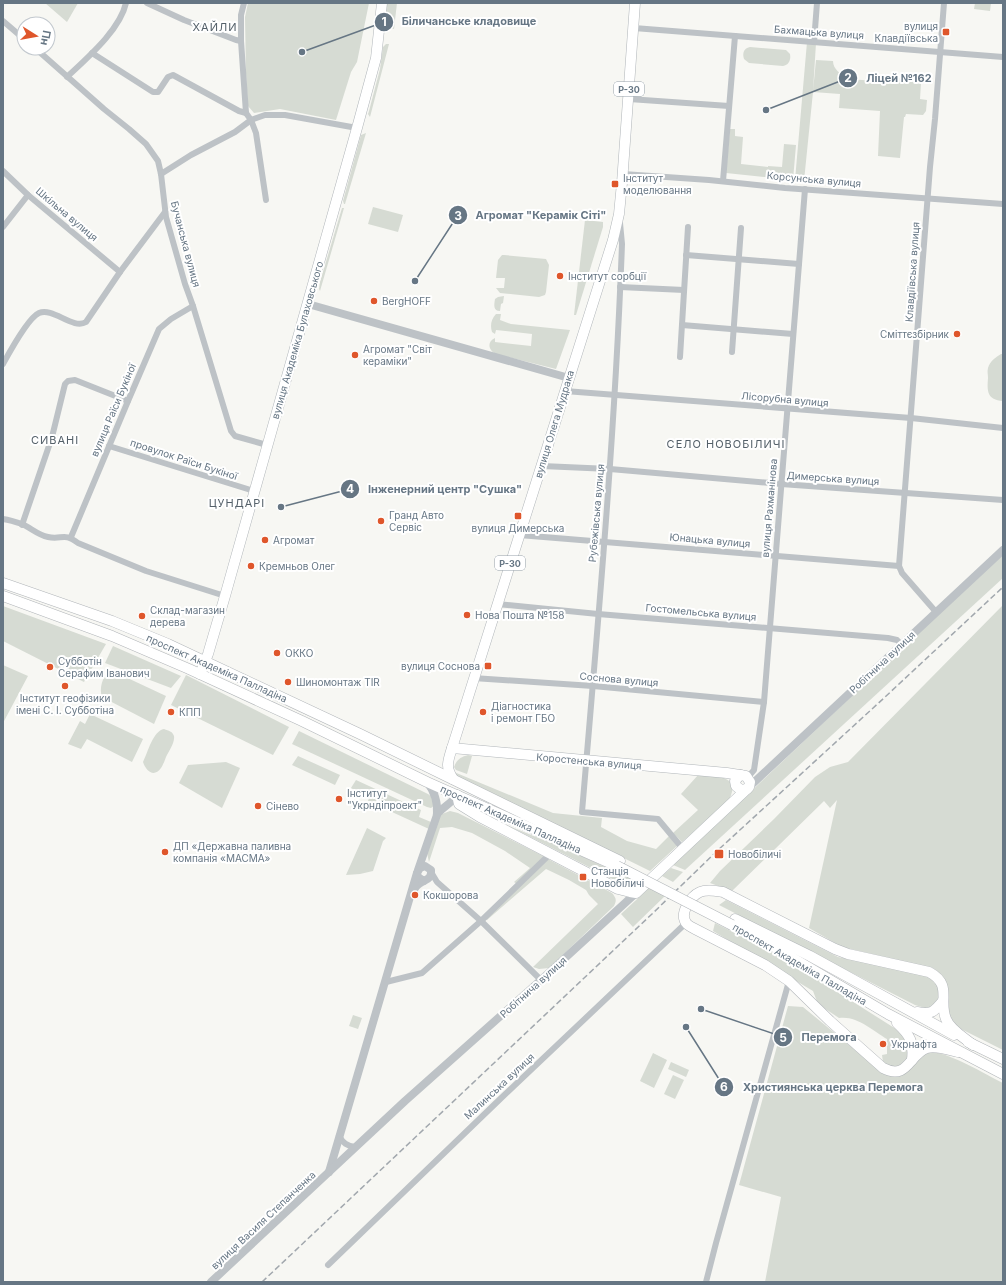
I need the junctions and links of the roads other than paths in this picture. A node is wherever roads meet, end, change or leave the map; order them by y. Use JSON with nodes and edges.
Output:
{"nodes":[{"id":1,"x":126,"y":3,"type":"edge"},
{"id":2,"x":147,"y":3,"type":"edge"},
{"id":3,"x":244,"y":3,"type":"edge"},
{"id":4,"x":382,"y":3,"type":"edge"},
{"id":5,"x":635,"y":3,"type":"edge"},
{"id":6,"x":817,"y":3,"type":"edge"},
{"id":7,"x":944,"y":3,"type":"edge"},
{"id":8,"x":3,"y":21,"type":"edge"},
{"id":9,"x":634,"y":28,"type":"junction"},
{"id":10,"x":16,"y":32,"type":"edge"},
{"id":11,"x":735,"y":36,"type":"junction"},
{"id":12,"x":241,"y":41,"type":"junction"},
{"id":13,"x":814,"y":42,"type":"junction"},
{"id":14,"x":940,"y":52,"type":"junction"},
{"id":15,"x":92,"y":53,"type":"junction"},
{"id":16,"x":44,"y":56,"type":"edge"},
{"id":17,"x":1003,"y":57,"type":"edge"},
{"id":18,"x":68,"y":77,"type":"junction"},
{"id":19,"x":628,"y":99,"type":"junction"},
{"id":20,"x":730,"y":106,"type":"junction"},
{"id":21,"x":246,"y":113,"type":"junction"},
{"id":22,"x":252,"y":120,"type":"junction"},
{"id":23,"x":357,"y":128,"type":"junction"},
{"id":24,"x":3,"y":171,"type":"edge"},
{"id":25,"x":161,"y":174,"type":"junction"},
{"id":26,"x":623,"y":174,"type":"junction"},
{"id":27,"x":723,"y":181,"type":"junction"},
{"id":28,"x":805,"y":189,"type":"junction"},
{"id":29,"x":28,"y":195,"type":"junction"},
{"id":30,"x":927,"y":198,"type":"junction"},
{"id":31,"x":266,"y":200,"type":"dead end"},
{"id":32,"x":1003,"y":204,"type":"edge"},
{"id":33,"x":165,"y":212,"type":"junction"},
{"id":34,"x":619,"y":214,"type":"junction"},
{"id":35,"x":3,"y":227,"type":"edge"},
{"id":36,"x":688,"y":227,"type":"dead end"},
{"id":37,"x":741,"y":228,"type":"dead end"},
{"id":38,"x":686,"y":255,"type":"junction"},
{"id":39,"x":739,"y":259,"type":"junction"},
{"id":40,"x":799,"y":264,"type":"junction"},
{"id":41,"x":120,"y":272,"type":"junction"},
{"id":42,"x":620,"y":287,"type":"junction"},
{"id":43,"x":684,"y":290,"type":"junction"},
{"id":44,"x":308,"y":304,"type":"junction"},
{"id":45,"x":193,"y":306,"type":"junction"},
{"id":46,"x":682,"y":325,"type":"junction"},
{"id":47,"x":733,"y":330,"type":"junction"},
{"id":48,"x":794,"y":334,"type":"junction"},
{"id":49,"x":732,"y":352,"type":"dead end"},
{"id":50,"x":680,"y":357,"type":"dead end"},
{"id":51,"x":3,"y":364,"type":"edge"},
{"id":52,"x":569,"y":378,"type":"junction"},
{"id":53,"x":564,"y":391,"type":"junction"},
{"id":54,"x":614,"y":394,"type":"junction"},
{"id":55,"x":128,"y":401,"type":"junction"},
{"id":56,"x":787,"y":409,"type":"junction"},
{"id":57,"x":911,"y":418,"type":"junction"},
{"id":58,"x":1003,"y":428,"type":"edge"},
{"id":59,"x":267,"y":445,"type":"junction"},
{"id":60,"x":109,"y":446,"type":"junction"},
{"id":61,"x":542,"y":466,"type":"junction"},
{"id":62,"x":610,"y":469,"type":"junction"},
{"id":63,"x":781,"y":484,"type":"junction"},
{"id":64,"x":254,"y":491,"type":"junction"},
{"id":65,"x":905,"y":493,"type":"junction"},
{"id":66,"x":1003,"y":500,"type":"edge"},
{"id":67,"x":3,"y":518,"type":"edge"},
{"id":68,"x":22,"y":524,"type":"junction"},
{"id":69,"x":520,"y":535,"type":"junction"},
{"id":70,"x":71,"y":537,"type":"junction"},
{"id":71,"x":604,"y":541,"type":"junction"},
{"id":72,"x":1003,"y":550,"type":"edge"},
{"id":73,"x":776,"y":556,"type":"junction"},
{"id":74,"x":899,"y":566,"type":"junction"},
{"id":75,"x":3,"y":583,"type":"edge"},
{"id":76,"x":3,"y":596,"type":"edge"},
{"id":77,"x":225,"y":596,"type":"junction"},
{"id":78,"x":497,"y":604,"type":"junction"},
{"id":79,"x":936,"y":612,"type":"junction"},
{"id":80,"x":598,"y":614,"type":"junction"},
{"id":81,"x":770,"y":628,"type":"junction"},
{"id":82,"x":901,"y":644,"type":"junction"},
{"id":83,"x":205,"y":662,"type":"junction"},
{"id":84,"x":200,"y":674,"type":"junction"},
{"id":85,"x":473,"y":678,"type":"junction"},
{"id":86,"x":593,"y":686,"type":"junction"},
{"id":87,"x":764,"y":702,"type":"junction"},
{"id":88,"x":452,"y":748,"type":"junction"},
{"id":89,"x":586,"y":761,"type":"junction"},
{"id":90,"x":427,"y":767,"type":"junction"},
{"id":91,"x":727,"y":773,"type":"junction"},
{"id":92,"x":453,"y":779,"type":"junction"},
{"id":93,"x":427,"y":782,"type":"junction"},
{"id":94,"x":746,"y":782,"type":"junction"},
{"id":95,"x":736,"y":785,"type":"junction"},
{"id":96,"x":457,"y":795,"type":"junction"},
{"id":97,"x":735,"y":800,"type":"junction"},
{"id":98,"x":437,"y":815,"type":"junction"},
{"id":99,"x":684,"y":849,"type":"junction"},
{"id":100,"x":550,"y":854,"type":"junction"},
{"id":101,"x":423,"y":855,"type":"junction"},
{"id":102,"x":619,"y":864,"type":"junction"},
{"id":103,"x":430,"y":870,"type":"junction"},
{"id":104,"x":417,"y":872,"type":"junction"},
{"id":105,"x":425,"y":881,"type":"junction"},
{"id":106,"x":437,"y":882,"type":"junction"},
{"id":107,"x":618,"y":889,"type":"junction"},
{"id":108,"x":636,"y":893,"type":"junction"},
{"id":109,"x":411,"y":894,"type":"junction"},
{"id":110,"x":624,"y":903,"type":"junction"},
{"id":111,"x":481,"y":921,"type":"junction"},
{"id":112,"x":733,"y":922,"type":"junction"},
{"id":113,"x":686,"y":923,"type":"junction"},
{"id":114,"x":541,"y":980,"type":"junction"},
{"id":115,"x":789,"y":981,"type":"junction"},
{"id":116,"x":386,"y":982,"type":"junction"},
{"id":117,"x":943,"y":1001,"type":"junction"},
{"id":118,"x":908,"y":1010,"type":"junction"},
{"id":119,"x":888,"y":1014,"type":"junction"},
{"id":120,"x":973,"y":1045,"type":"junction"},
{"id":121,"x":958,"y":1052,"type":"junction"},
{"id":122,"x":912,"y":1060,"type":"junction"},
{"id":123,"x":1003,"y":1060,"type":"edge"},
{"id":124,"x":1003,"y":1074,"type":"edge"},
{"id":125,"x":339,"y":1136,"type":"junction"},
{"id":126,"x":355,"y":1147,"type":"junction"},
{"id":127,"x":329,"y":1173,"type":"junction"},
{"id":128,"x":328,"y":1265,"type":"dead end"},
{"id":129,"x":212,"y":1282,"type":"edge"},
{"id":130,"x":706,"y":1282,"type":"edge"}],
"edges":[{"from":1,"to":15,"type":"street"},
{"from":2,"to":12,"type":"street"},
{"from":3,"to":12,"type":"street"},
{"from":4,"to":23,"type":"main road","name":"вулиця Академіка Булаховського"},
{"from":5,"to":9,"type":"main road","number":"Р-30"},
{"from":6,"to":13,"type":"street"},
{"from":7,"to":14,"type":"street","name":"Клавдіївська вулиця"},
{"from":8,"to":10,"type":"street"},
{"from":9,"to":11,"type":"street","name":"Бахмацька вулиця"},
{"from":9,"to":19,"type":"main road","number":"Р-30"},
{"from":11,"to":13,"type":"street","name":"Бахмацька вулиця"},
{"from":11,"to":20,"type":"street"},
{"from":12,"to":21,"type":"street"},
{"from":13,"to":14,"type":"street","name":"Бахмацька вулиця"},
{"from":14,"to":17,"type":"street","name":"Бахмацька вулиця"},
{"from":14,"to":30,"type":"street","name":"Клавдіївська вулиця"},
{"from":15,"to":18,"type":"street"},
{"from":15,"to":21,"type":"street"},
{"from":16,"to":18,"type":"street","name":"Бучанська вулиця"},
{"from":18,"to":25,"type":"street","name":"Бучанська вулиця"},
{"from":19,"to":20,"type":"street"},
{"from":19,"to":26,"type":"main road","number":"Р-30"},
{"from":20,"to":27,"type":"street"},
{"from":21,"to":22,"type":"street"},
{"from":22,"to":23,"type":"street"},
{"from":22,"to":25,"type":"street"},
{"from":22,"to":31,"type":"street"},
{"from":23,"to":44,"type":"main road","name":"вулиця Академіка Булаховського"},
{"from":24,"to":29,"type":"street","name":"Шкільна вулиця"},
{"from":25,"to":33,"type":"street","name":"Бучанська вулиця"},
{"from":26,"to":27,"type":"street","name":"Корсунська вулиця"},
{"from":26,"to":34,"type":"main road","number":"Р-30"},
{"from":27,"to":28,"type":"street","name":"Корсунська вулиця"},
{"from":28,"to":30,"type":"street","name":"Корсунська вулиця"},
{"from":28,"to":40,"type":"street","name":"вулиця Рахманінова"},
{"from":29,"to":35,"type":"street"},
{"from":29,"to":41,"type":"street","name":"Шкільна вулиця"},
{"from":30,"to":32,"type":"street","name":"Корсунська вулиця"},
{"from":30,"to":57,"type":"street","name":"Клавдіївська вулиця"},
{"from":33,"to":41,"type":"street"},
{"from":33,"to":45,"type":"street","name":"Бучанська вулиця"},
{"from":34,"to":42,"type":"street","name":"Рубежівська вулиця"},
{"from":34,"to":52,"type":"main road","name":"вулиця Олега Мудрака","number":"Р-30"},
{"from":36,"to":38,"type":"street"},
{"from":37,"to":39,"type":"street"},
{"from":38,"to":39,"type":"street"},
{"from":38,"to":43,"type":"street"},
{"from":39,"to":40,"type":"street"},
{"from":39,"to":47,"type":"street"},
{"from":40,"to":48,"type":"street","name":"вулиця Рахманінова"},
{"from":41,"to":51,"type":"street"},
{"from":42,"to":43,"type":"street"},
{"from":42,"to":54,"type":"street","name":"Рубежівська вулиця"},
{"from":43,"to":46,"type":"street"},
{"from":44,"to":52,"type":"street"},
{"from":44,"to":59,"type":"main road","name":"вулиця Академіка Булаховського"},
{"from":45,"to":55,"type":"street","name":"вулиця Раїси Букіної"},
{"from":45,"to":59,"type":"street","name":"Бучанська вулиця"},
{"from":46,"to":47,"type":"street"},
{"from":46,"to":50,"type":"street"},
{"from":47,"to":48,"type":"street"},
{"from":47,"to":49,"type":"street"},
{"from":48,"to":56,"type":"street","name":"вулиця Рахманінова"},
{"from":52,"to":53,"type":"main road","name":"вулиця Олега Мудрака","number":"Р-30"},
{"from":53,"to":54,"type":"street","name":"Лісорубна вулиця"},
{"from":53,"to":61,"type":"main road","name":"вулиця Олега Мудрака","number":"Р-30"},
{"from":54,"to":56,"type":"street","name":"Лісорубна вулиця"},
{"from":54,"to":62,"type":"street","name":"Рубежівська вулиця"},
{"from":55,"to":60,"type":"street","name":"вулиця Раїси Букіної"},
{"from":55,"to":68,"type":"street"},
{"from":56,"to":57,"type":"street","name":"Лісорубна вулиця"},
{"from":56,"to":63,"type":"street","name":"вулиця Рахманінова"},
{"from":57,"to":58,"type":"street","name":"Лісорубна вулиця"},
{"from":57,"to":65,"type":"street","name":"Клавдіївська вулиця"},
{"from":59,"to":64,"type":"main road","name":"вулиця Академіка Булаховського"},
{"from":60,"to":64,"type":"street","name":"провулок Раїси Букіної"},
{"from":60,"to":70,"type":"street","name":"вулиця Раїси Букіної"},
{"from":61,"to":62,"type":"street","name":"Димерська вулиця"},
{"from":61,"to":69,"type":"main road","name":"вулиця Олега Мудрака","number":"Р-30"},
{"from":62,"to":63,"type":"street","name":"Димерська вулиця"},
{"from":62,"to":71,"type":"street","name":"Рубежівська вулиця"},
{"from":63,"to":65,"type":"street","name":"Димерська вулиця"},
{"from":63,"to":73,"type":"street","name":"вулиця Рахманінова"},
{"from":64,"to":77,"type":"main road","name":"вулиця Академіка Булаховського"},
{"from":65,"to":66,"type":"street","name":"Димерська вулиця"},
{"from":65,"to":74,"type":"street","name":"Клавдіївська вулиця"},
{"from":67,"to":68,"type":"street"},
{"from":68,"to":70,"type":"street"},
{"from":69,"to":71,"type":"street","name":"Юнацька вулиця"},
{"from":69,"to":78,"type":"main road","name":"вулиця Олега Мудрака","number":"Р-30"},
{"from":70,"to":77,"type":"street"},
{"from":71,"to":73,"type":"street","name":"Юнацька вулиця"},
{"from":71,"to":80,"type":"street","name":"Рубежівська вулиця"},
{"from":72,"to":79,"type":"street","name":"Робітнича вулиця"},
{"from":73,"to":74,"type":"street","name":"Юнацька вулиця"},
{"from":73,"to":81,"type":"street","name":"вулиця Рахманінова"},
{"from":74,"to":79,"type":"street"},
{"from":75,"to":83,"type":"main road","name":"проспект Академіка Палладіна"},
{"from":76,"to":84,"type":"main road","name":"проспект Академіка Палладіна"},
{"from":77,"to":83,"type":"main road","name":"вулиця Академіка Булаховського"},
{"from":78,"to":80,"type":"street","name":"Гостомельська вулиця"},
{"from":78,"to":85,"type":"main road","name":"вулиця Олега Мудрака","number":"Р-30"},
{"from":79,"to":82,"type":"street","name":"Робітнича вулиця"},
{"from":80,"to":81,"type":"street","name":"Гостомельська вулиця"},
{"from":80,"to":86,"type":"street","name":"Рубежівська вулиця"},
{"from":81,"to":82,"type":"street","name":"Гостомельська вулиця"},
{"from":81,"to":87,"type":"street","name":"вулиця Рахманінова"},
{"from":82,"to":94,"type":"street","name":"Робітнича вулиця"},
{"from":83,"to":84,"type":"main road","name":"вулиця Академіка Булаховського"},
{"from":83,"to":90,"type":"main road","name":"проспект Академіка Палладіна"},
{"from":84,"to":93,"type":"main road","name":"проспект Академіка Палладіна"},
{"from":85,"to":86,"type":"street","name":"Соснова вулиця"},
{"from":85,"to":88,"type":"main road","name":"вулиця Олега Мудрака","number":"Р-30"},
{"from":86,"to":87,"type":"street","name":"Соснова вулиця"},
{"from":86,"to":89,"type":"street","name":"Рубежівська вулиця"},
{"from":87,"to":94,"type":"street","name":"вулиця Рахманінова"},
{"from":88,"to":89,"type":"main road","name":"Коростенська вулиця"},
{"from":88,"to":90,"type":"main road","name":"вулиця Олега Мудрака","number":"Р-30"},
{"from":88,"to":92,"type":"main road","name":"вулиця Олега Мудрака","number":"Р-30"},
{"from":89,"to":91,"type":"main road","name":"Коростенська вулиця"},
{"from":89,"to":99,"type":"street","name":"Рубежівська вулиця"},
{"from":90,"to":92,"type":"main road","name":"проспект Академіка Палладіна"},
{"from":91,"to":94,"type":"main road","name":"Коростенська вулиця"},
{"from":91,"to":95,"type":"main road"},
{"from":92,"to":102,"type":"main road","name":"проспект Академіка Палладіна"},
{"from":93,"to":96,"type":"main road","name":"проспект Академіка Палладіна"},
{"from":93,"to":98,"type":"street"},
{"from":94,"to":95,"type":"main road"},
{"from":94,"to":97,"type":"main road","name":"Робітнича вулиця"},
{"from":95,"to":97,"type":"main road"},
{"from":96,"to":98,"type":"street"},
{"from":96,"to":100,"type":"main road"},
{"from":96,"to":102,"type":"main road","name":"проспект Академіка Палладіна"},
{"from":97,"to":99,"type":"main road","name":"Робітнича вулиця"},
{"from":98,"to":101,"type":"street"},
{"from":99,"to":108,"type":"main road","name":"Робітнича вулиця"},
{"from":100,"to":107,"type":"main road"},
{"from":100,"to":111,"type":"street"},
{"from":101,"to":103,"type":"street"},
{"from":101,"to":104,"type":"street"},
{"from":102,"to":112,"type":"main road","name":"проспект Академіка Палладіна","bridge":true},
{"from":103,"to":104,"type":"street"},
{"from":103,"to":105,"type":"street"},
{"from":103,"to":106,"type":"street"},
{"from":104,"to":105,"type":"street"},
{"from":104,"to":109,"type":"street"},
{"from":105,"to":106,"type":"street"},
{"from":105,"to":109,"type":"street"},
{"from":106,"to":111,"type":"street"},
{"from":107,"to":108,"type":"main road"},
{"from":107,"to":110,"type":"street"},
{"from":108,"to":110,"type":"street","name":"Робітнича вулиця"},
{"from":109,"to":116,"type":"street"},
{"from":110,"to":114,"type":"street","name":"Робітнича вулиця"},
{"from":111,"to":114,"type":"street"},
{"from":111,"to":116,"type":"street"},
{"from":112,"to":118,"type":"main road","name":"проспект Академіка Палладіна"},
{"from":112,"to":119,"type":"main road","name":"проспект Академіка Палладіна"},
{"from":113,"to":115,"type":"main road"},
{"from":113,"to":117,"type":"main road"},
{"from":113,"to":128,"type":"street","name":"Малинська вулиця"},
{"from":114,"to":126,"type":"street","name":"Робітнича вулиця"},
{"from":115,"to":122,"type":"main road"},
{"from":115,"to":130,"type":"street"},
{"from":116,"to":125,"type":"street"},
{"from":117,"to":118,"type":"main road"},
{"from":117,"to":120,"type":"main road"},
{"from":118,"to":120,"type":"main road","name":"проспект Академіка Палладіна"},
{"from":119,"to":121,"type":"main road","name":"проспект Академіка Палладіна"},
{"from":119,"to":122,"type":"main road"},
{"from":120,"to":123,"type":"main road","name":"проспект Академіка Палладіна"},
{"from":121,"to":122,"type":"main road"},
{"from":121,"to":124,"type":"main road","name":"проспект Академіка Палладіна"},
{"from":125,"to":126,"type":"street"},
{"from":125,"to":127,"type":"street"},
{"from":126,"to":127,"type":"street","name":"Робітнича вулиця"},
{"from":127,"to":129,"type":"street","name":"вулиця Василя Степанченка"}]}
